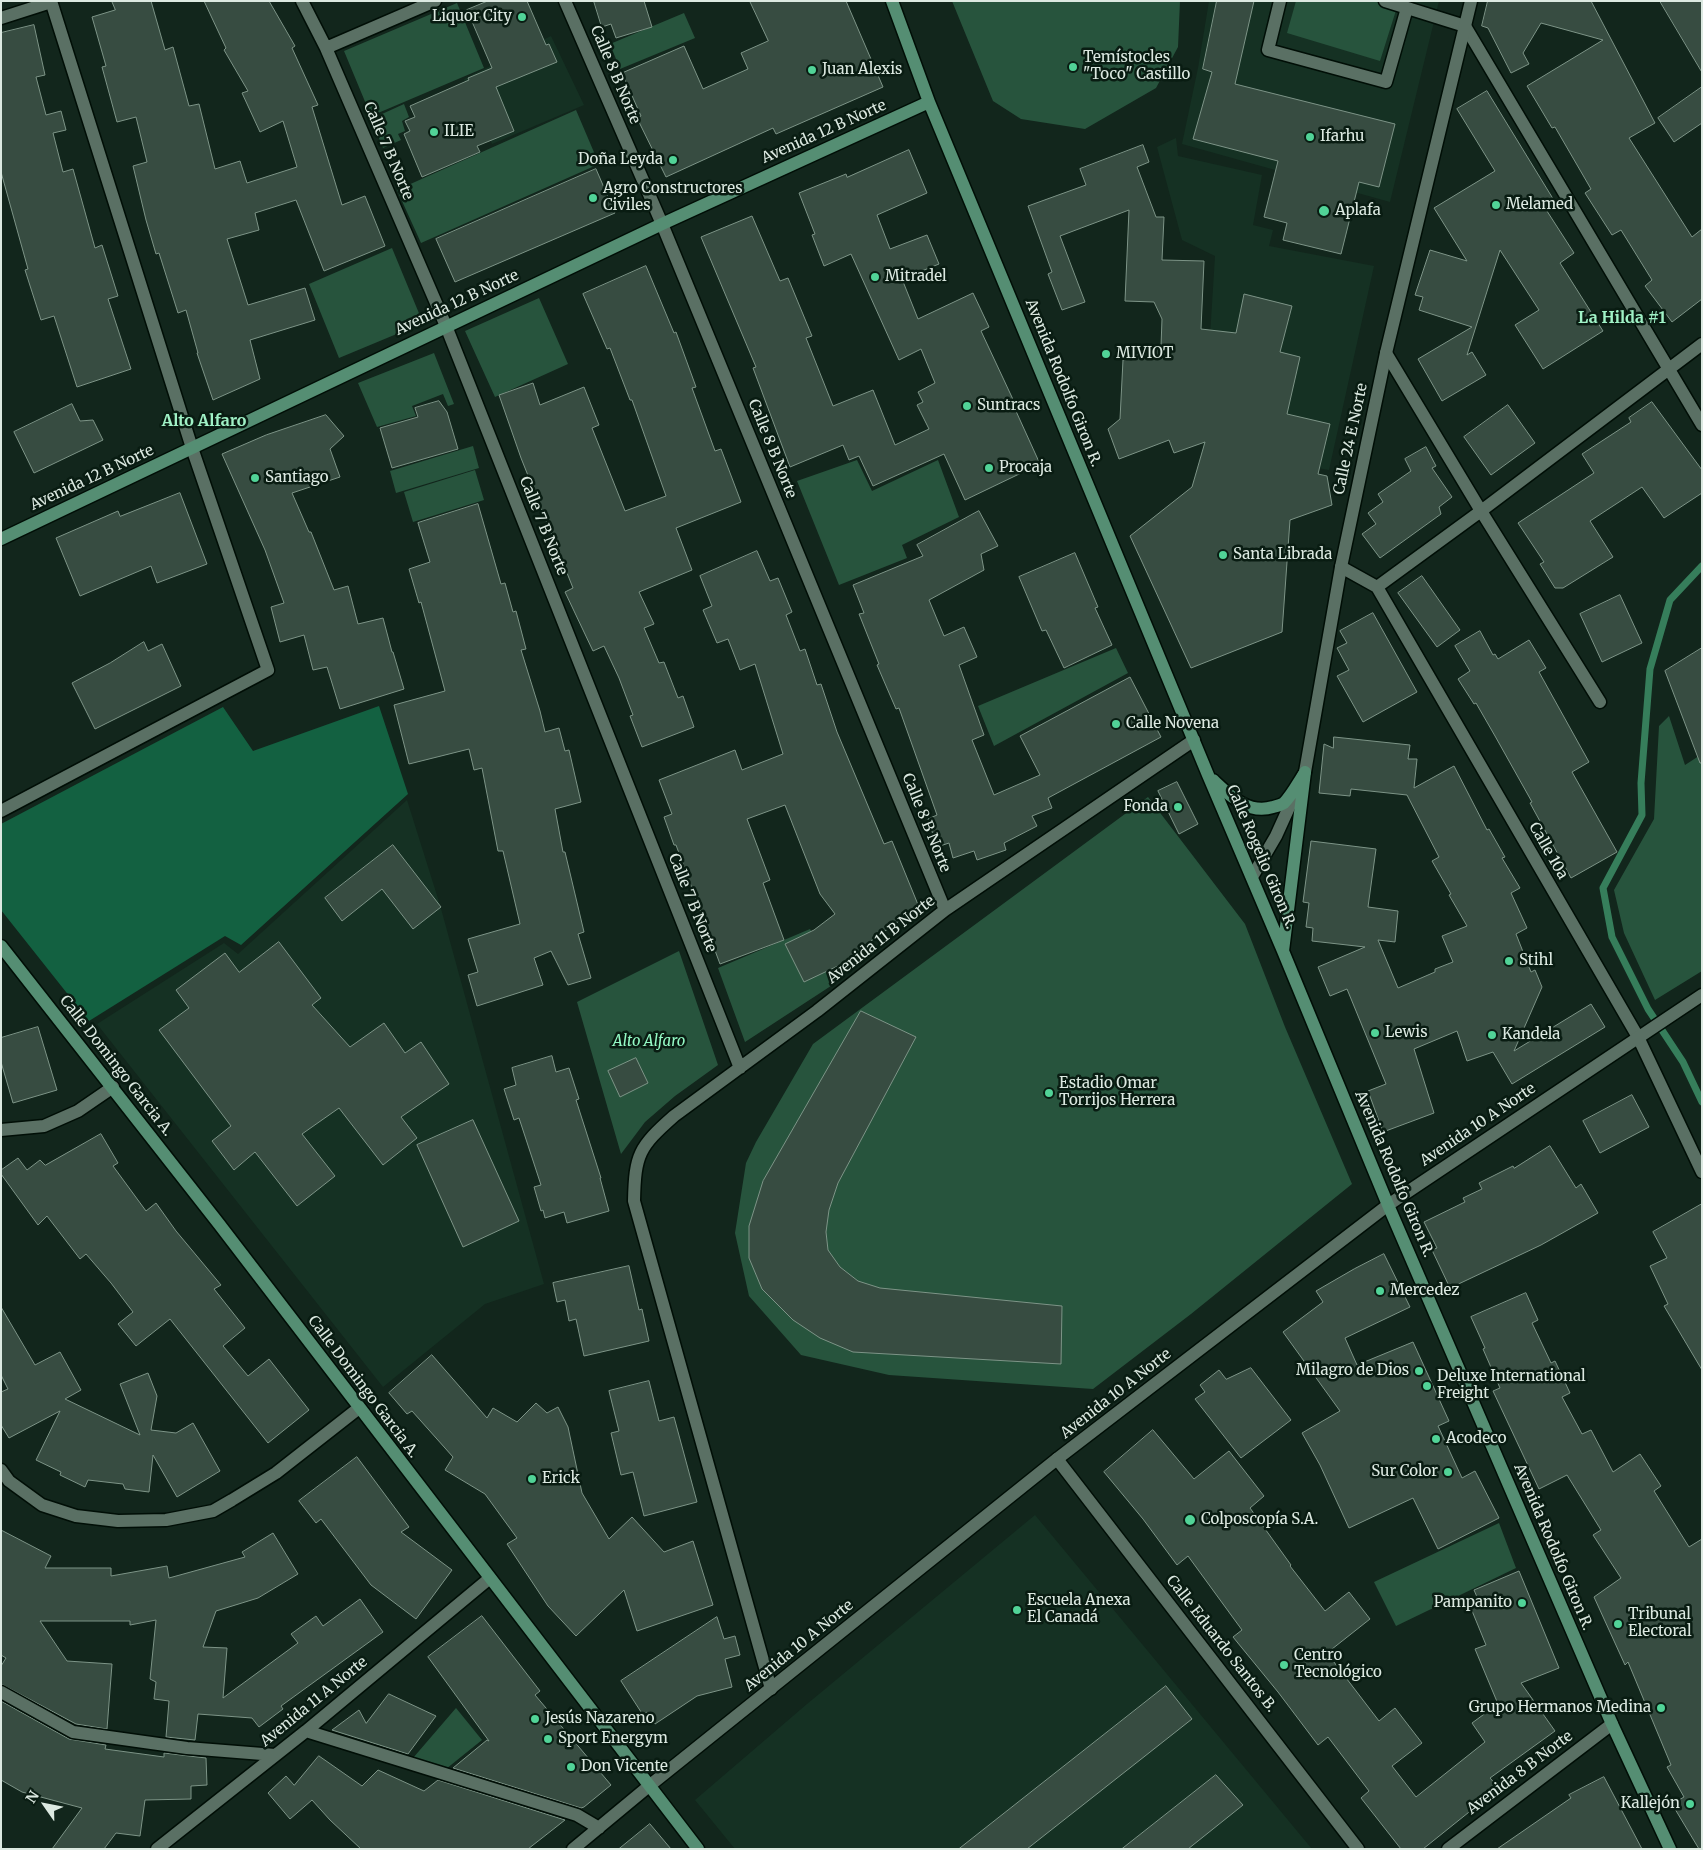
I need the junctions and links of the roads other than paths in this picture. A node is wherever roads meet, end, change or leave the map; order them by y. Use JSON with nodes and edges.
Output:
{"nodes":[{"id":1,"x":302,"y":1,"type":"edge"},
{"id":2,"x":436,"y":1,"type":"edge"},
{"id":3,"x":566,"y":1,"type":"edge"},
{"id":4,"x":892,"y":1,"type":"edge"},
{"id":5,"x":1280,"y":1,"type":"edge"},
{"id":6,"x":1385,"y":1,"type":"edge"},
{"id":7,"x":1471,"y":1,"type":"edge"},
{"id":8,"x":51,"y":2,"type":"edge"},
{"id":9,"x":1407,"y":8,"type":"junction"},
{"id":10,"x":1,"y":18,"type":"edge"},
{"id":11,"x":1465,"y":26,"type":"junction"},
{"id":12,"x":326,"y":48,"type":"junction"},
{"id":13,"x":930,"y":102,"type":"junction"},
{"id":14,"x":662,"y":224,"type":"junction"},
{"id":15,"x":446,"y":326,"type":"junction"},
{"id":16,"x":1702,"y":344,"type":"edge"},
{"id":17,"x":1386,"y":353,"type":"junction"},
{"id":18,"x":1668,"y":369,"type":"junction"},
{"id":19,"x":1702,"y":425,"type":"edge"},
{"id":20,"x":192,"y":448,"type":"junction"},
{"id":21,"x":1481,"y":511,"type":"junction"},
{"id":22,"x":1,"y":539,"type":"edge"},
{"id":23,"x":1341,"y":567,"type":"junction"},
{"id":24,"x":1377,"y":587,"type":"junction"},
{"id":25,"x":1600,"y":702,"type":"dead end"},
{"id":26,"x":1194,"y":740,"type":"junction"},
{"id":27,"x":1305,"y":772,"type":"junction"},
{"id":28,"x":1208,"y":775,"type":"junction"},
{"id":29,"x":1,"y":812,"type":"edge"},
{"id":30,"x":1252,"y":877,"type":"junction"},
{"id":31,"x":945,"y":910,"type":"junction"},
{"id":32,"x":1,"y":946,"type":"edge"},
{"id":33,"x":1283,"y":951,"type":"junction"},
{"id":34,"x":1702,"y":995,"type":"edge"},
{"id":35,"x":1643,"y":1034,"type":"junction"},
{"id":36,"x":740,"y":1068,"type":"junction"},
{"id":37,"x":113,"y":1087,"type":"junction"},
{"id":38,"x":1,"y":1130,"type":"edge"},
{"id":39,"x":1702,"y":1172,"type":"edge"},
{"id":40,"x":1388,"y":1205,"type":"junction"},
{"id":41,"x":359,"y":1408,"type":"junction"},
{"id":42,"x":1057,"y":1459,"type":"junction"},
{"id":43,"x":1,"y":1470,"type":"edge"},
{"id":44,"x":490,"y":1578,"type":"junction"},
{"id":45,"x":771,"y":1689,"type":"junction"},
{"id":46,"x":1,"y":1692,"type":"edge"},
{"id":47,"x":1612,"y":1724,"type":"junction"},
{"id":48,"x":306,"y":1731,"type":"junction"},
{"id":49,"x":275,"y":1754,"type":"junction"},
{"id":50,"x":649,"y":1786,"type":"junction"},
{"id":51,"x":599,"y":1828,"type":"junction"},
{"id":52,"x":157,"y":1849,"type":"edge"},
{"id":53,"x":573,"y":1849,"type":"edge"},
{"id":54,"x":698,"y":1849,"type":"edge"},
{"id":55,"x":1358,"y":1849,"type":"edge"},
{"id":56,"x":1448,"y":1849,"type":"edge"},
{"id":57,"x":1670,"y":1849,"type":"edge"}],
"edges":[{"from":1,"to":12,"type":"street","name":"Calle 7 B Norte"},
{"from":2,"to":12,"type":"street"},
{"from":3,"to":14,"type":"street","name":"Calle 8 B Norte"},
{"from":4,"to":13,"type":"main road","name":"Avenida Rodolfo Giron R."},
{"from":5,"to":9,"type":"street"},
{"from":6,"to":9,"type":"street"},
{"from":7,"to":11,"type":"street","name":"Calle 24 E Norte"},
{"from":8,"to":10,"type":"street"},
{"from":8,"to":20,"type":"street"},
{"from":9,"to":11,"type":"street"},
{"from":11,"to":17,"type":"street","name":"Calle 24 E Norte"},
{"from":11,"to":18,"type":"street"},
{"from":12,"to":15,"type":"street","name":"Calle 7 B Norte"},
{"from":13,"to":14,"type":"main road","name":"Avenida 12 B Norte"},
{"from":13,"to":26,"type":"main road","name":"Avenida Rodolfo Giron R."},
{"from":14,"to":15,"type":"main road","name":"Avenida 12 B Norte"},
{"from":14,"to":31,"type":"street","name":"Calle 8 B Norte"},
{"from":15,"to":20,"type":"main road","name":"Avenida 12 B Norte"},
{"from":15,"to":36,"type":"street","name":"Calle 7 B Norte"},
{"from":16,"to":18,"type":"street"},
{"from":17,"to":21,"type":"street"},
{"from":17,"to":23,"type":"street","name":"Calle 24 E Norte"},
{"from":18,"to":19,"type":"street"},
{"from":18,"to":21,"type":"street"},
{"from":20,"to":22,"type":"main road","name":"Avenida 12 B Norte"},
{"from":20,"to":29,"type":"street"},
{"from":21,"to":24,"type":"street"},
{"from":21,"to":25,"type":"street"},
{"from":23,"to":24,"type":"street"},
{"from":23,"to":27,"type":"street","name":"Calle 24 E Norte"},
{"from":24,"to":35,"type":"street","name":"Calle 10a"},
{"from":26,"to":28,"type":"main road","name":"Avenida Rodolfo Giron R."},
{"from":26,"to":31,"type":"street","name":"Avenida 11 B Norte"},
{"from":27,"to":28,"type":"main road"},
{"from":27,"to":30,"type":"street","name":"Calle 24 E Norte"},
{"from":27,"to":33,"type":"main road"},
{"from":28,"to":30,"type":"main road","name":"Calle Rogelio Giron R."},
{"from":30,"to":33,"type":"main road","name":"Calle Rogelio Giron R."},
{"from":31,"to":36,"type":"street","name":"Avenida 11 B Norte"},
{"from":32,"to":37,"type":"main road","name":"Calle Domingo Garcia A."},
{"from":33,"to":40,"type":"main road","name":"Avenida Rodolfo Giron R."},
{"from":34,"to":35,"type":"street","name":"Avenida 10 A Norte"},
{"from":35,"to":39,"type":"street","name":"Calle 10a"},
{"from":35,"to":40,"type":"street","name":"Avenida 10 A Norte"},
{"from":36,"to":45,"type":"street","name":"Avenida 11 B Norte"},
{"from":37,"to":38,"type":"street"},
{"from":37,"to":41,"type":"main road","name":"Calle Domingo Garcia A."},
{"from":40,"to":42,"type":"street","name":"Avenida 10 A Norte"},
{"from":40,"to":47,"type":"main road","name":"Avenida Rodolfo Giron R."},
{"from":41,"to":43,"type":"street"},
{"from":41,"to":44,"type":"main road","name":"Calle Domingo Garcia A."},
{"from":42,"to":45,"type":"street","name":"Avenida 10 A Norte"},
{"from":42,"to":55,"type":"street","name":"Calle Eduardo Santos B."},
{"from":44,"to":48,"type":"street","name":"Avenida 11 A Norte"},
{"from":44,"to":50,"type":"main road","name":"Calle Domingo Garcia A."},
{"from":45,"to":50,"type":"street","name":"Avenida 10 A Norte"},
{"from":46,"to":49,"type":"street"},
{"from":47,"to":56,"type":"street","name":"Avenida 8 B Norte"},
{"from":47,"to":57,"type":"main road","name":"Avenida Rodolfo Giron R."},
{"from":48,"to":49,"type":"street","name":"Avenida 11 A Norte"},
{"from":48,"to":51,"type":"street"},
{"from":49,"to":52,"type":"street","name":"Avenida 11 A Norte"},
{"from":50,"to":51,"type":"street","name":"Avenida 10 A Norte"},
{"from":50,"to":54,"type":"main road","name":"Calle Domingo Garcia A."},
{"from":51,"to":53,"type":"street","name":"Avenida 10 A Norte"}]}
